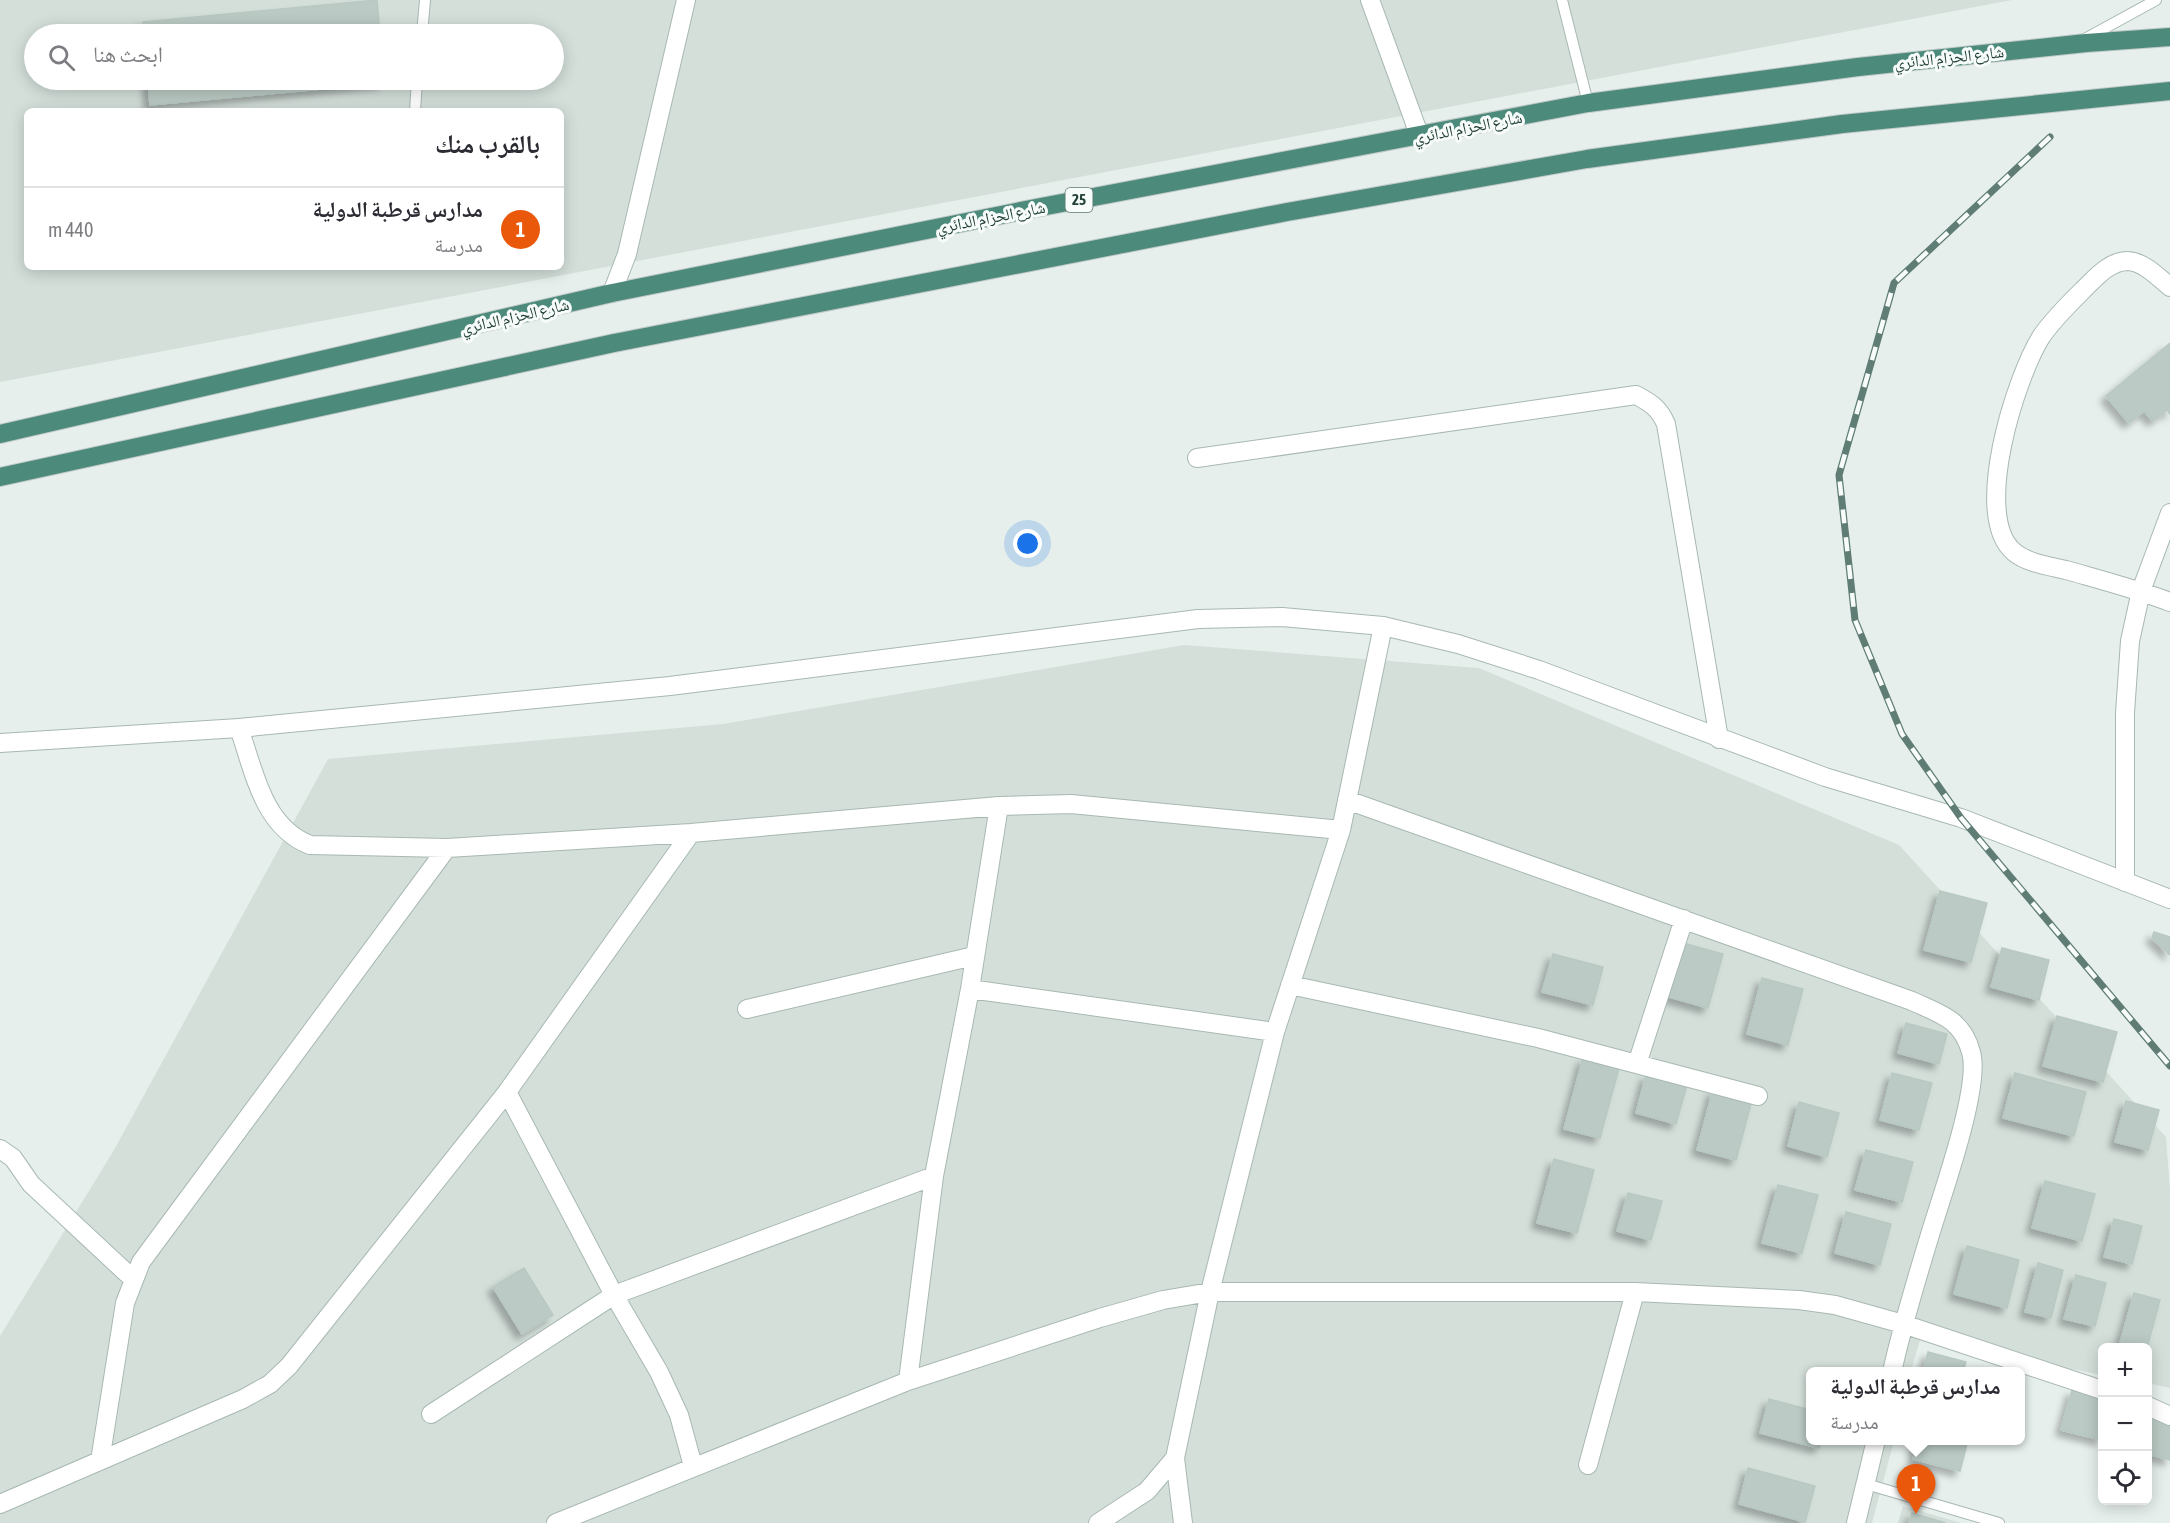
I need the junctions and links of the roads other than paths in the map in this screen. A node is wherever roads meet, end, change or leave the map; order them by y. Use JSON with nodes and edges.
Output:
{"nodes":[{"id":1,"x":425,"y":0,"type":"edge"},
{"id":2,"x":686,"y":0,"type":"edge"},
{"id":3,"x":1370,"y":0,"type":"edge"},
{"id":4,"x":1562,"y":0,"type":"edge"},
{"id":5,"x":2156,"y":0,"type":"edge"},
{"id":6,"x":423,"y":24,"type":"edge"},
{"id":7,"x":2170,"y":37,"type":"edge"},
{"id":8,"x":2077,"y":44,"type":"junction"},
{"id":9,"x":416,"y":90,"type":"edge"},
{"id":10,"x":2170,"y":91,"type":"edge"},
{"id":11,"x":1588,"y":103,"type":"junction"},
{"id":12,"x":414,"y":108,"type":"edge"},
{"id":13,"x":1420,"y":137,"type":"junction"},
{"id":14,"x":2170,"y":287,"type":"edge"},
{"id":15,"x":612,"y":293,"type":"junction"},
{"id":16,"x":0,"y":434,"type":"edge"},
{"id":17,"x":1197,"y":458,"type":"dead end"},
{"id":18,"x":0,"y":477,"type":"edge"},
{"id":19,"x":2170,"y":513,"type":"edge"},
{"id":20,"x":2141,"y":591,"type":"junction"},
{"id":21,"x":2170,"y":602,"type":"edge"},
{"id":22,"x":1383,"y":626,"type":"junction"},
{"id":23,"x":239,"y":728,"type":"junction"},
{"id":24,"x":1719,"y":739,"type":"junction"},
{"id":25,"x":0,"y":743,"type":"edge"},
{"id":26,"x":1347,"y":800,"type":"junction"},
{"id":27,"x":999,"y":806,"type":"junction"},
{"id":28,"x":1341,"y":830,"type":"junction"},
{"id":29,"x":691,"y":833,"type":"junction"},
{"id":30,"x":447,"y":848,"type":"junction"},
{"id":31,"x":2125,"y":882,"type":"junction"},
{"id":32,"x":2170,"y":899,"type":"edge"},
{"id":33,"x":1684,"y":919,"type":"junction"},
{"id":34,"x":974,"y":956,"type":"junction"},
{"id":35,"x":1290,"y":985,"type":"junction"},
{"id":36,"x":970,"y":989,"type":"junction"},
{"id":37,"x":747,"y":1009,"type":"dead end"},
{"id":38,"x":1275,"y":1032,"type":"junction"},
{"id":39,"x":1637,"y":1064,"type":"junction"},
{"id":40,"x":507,"y":1092,"type":"junction"},
{"id":41,"x":1758,"y":1096,"type":"dead end"},
{"id":42,"x":0,"y":1149,"type":"edge"},
{"id":43,"x":934,"y":1176,"type":"junction"},
{"id":44,"x":132,"y":1279,"type":"junction"},
{"id":45,"x":1210,"y":1292,"type":"junction"},
{"id":46,"x":1635,"y":1292,"type":"junction"},
{"id":47,"x":614,"y":1295,"type":"junction"},
{"id":48,"x":1903,"y":1323,"type":"junction"},
{"id":49,"x":1893,"y":1367,"type":"edge"},
{"id":50,"x":908,"y":1381,"type":"junction"},
{"id":51,"x":2098,"y":1388,"type":"edge"},
{"id":52,"x":2152,"y":1408,"type":"edge"},
{"id":53,"x":431,"y":1414,"type":"dead end"},
{"id":54,"x":2170,"y":1416,"type":"edge"},
{"id":55,"x":1875,"y":1445,"type":"edge"},
{"id":56,"x":1175,"y":1458,"type":"junction"},
{"id":57,"x":100,"y":1461,"type":"junction"},
{"id":58,"x":693,"y":1466,"type":"junction"},
{"id":59,"x":1588,"y":1466,"type":"dead end"},
{"id":60,"x":1866,"y":1484,"type":"junction"},
{"id":61,"x":0,"y":1504,"type":"edge"},
{"id":62,"x":556,"y":1523,"type":"edge"},
{"id":63,"x":1098,"y":1523,"type":"edge"},
{"id":64,"x":1183,"y":1523,"type":"edge"},
{"id":65,"x":1856,"y":1523,"type":"edge"},
{"id":66,"x":1999,"y":1523,"type":"edge"}],
"edges":[{"from":1,"to":6,"type":"lane"},
{"from":2,"to":15,"type":"street"},
{"from":3,"to":13,"type":"street"},
{"from":4,"to":11,"type":"lane"},
{"from":5,"to":8,"type":"lane"},
{"from":7,"to":8,"type":"highway","name":"شارع الحزام الدائري","number":"25"},
{"from":8,"to":11,"type":"highway","name":"شارع الحزام الدائري","number":"25"},
{"from":9,"to":12,"type":"lane"},
{"from":10,"to":18,"type":"highway"},
{"from":11,"to":13,"type":"highway","name":"شارع الحزام الدائري","number":"25"},
{"from":13,"to":15,"type":"highway","name":"شارع الحزام الدائري","number":"25"},
{"from":14,"to":20,"type":"street"},
{"from":15,"to":16,"type":"highway","name":"شارع الحزام الدائري","number":"25"},
{"from":17,"to":24,"type":"street"},
{"from":19,"to":20,"type":"street"},
{"from":20,"to":21,"type":"street"},
{"from":20,"to":31,"type":"street"},
{"from":22,"to":23,"type":"street"},
{"from":22,"to":24,"type":"street"},
{"from":22,"to":26,"type":"street"},
{"from":23,"to":25,"type":"street"},
{"from":23,"to":30,"type":"street"},
{"from":24,"to":31,"type":"street"},
{"from":26,"to":28,"type":"street"},
{"from":26,"to":33,"type":"street"},
{"from":27,"to":28,"type":"street"},
{"from":27,"to":29,"type":"street"},
{"from":27,"to":34,"type":"street"},
{"from":28,"to":35,"type":"street"},
{"from":29,"to":30,"type":"street"},
{"from":29,"to":40,"type":"street"},
{"from":30,"to":44,"type":"street"},
{"from":31,"to":32,"type":"street"},
{"from":33,"to":39,"type":"street"},
{"from":33,"to":48,"type":"street"},
{"from":34,"to":36,"type":"street"},
{"from":34,"to":37,"type":"street"},
{"from":35,"to":38,"type":"street"},
{"from":35,"to":39,"type":"street"},
{"from":36,"to":38,"type":"street"},
{"from":36,"to":43,"type":"street"},
{"from":38,"to":45,"type":"street"},
{"from":39,"to":41,"type":"street"},
{"from":40,"to":47,"type":"street"},
{"from":40,"to":57,"type":"street"},
{"from":42,"to":44,"type":"street"},
{"from":43,"to":47,"type":"street"},
{"from":43,"to":50,"type":"street"},
{"from":44,"to":57,"type":"street"},
{"from":45,"to":46,"type":"street"},
{"from":45,"to":50,"type":"street"},
{"from":45,"to":56,"type":"street"},
{"from":46,"to":48,"type":"street"},
{"from":46,"to":59,"type":"street"},
{"from":47,"to":53,"type":"street"},
{"from":47,"to":58,"type":"street"},
{"from":48,"to":49,"type":"street"},
{"from":48,"to":51,"type":"street"},
{"from":50,"to":58,"type":"street"},
{"from":52,"to":54,"type":"street"},
{"from":55,"to":60,"type":"street"},
{"from":56,"to":63,"type":"street"},
{"from":56,"to":64,"type":"street"},
{"from":57,"to":61,"type":"street"},
{"from":58,"to":62,"type":"street"},
{"from":60,"to":65,"type":"street"},
{"from":60,"to":66,"type":"lane"}]}
